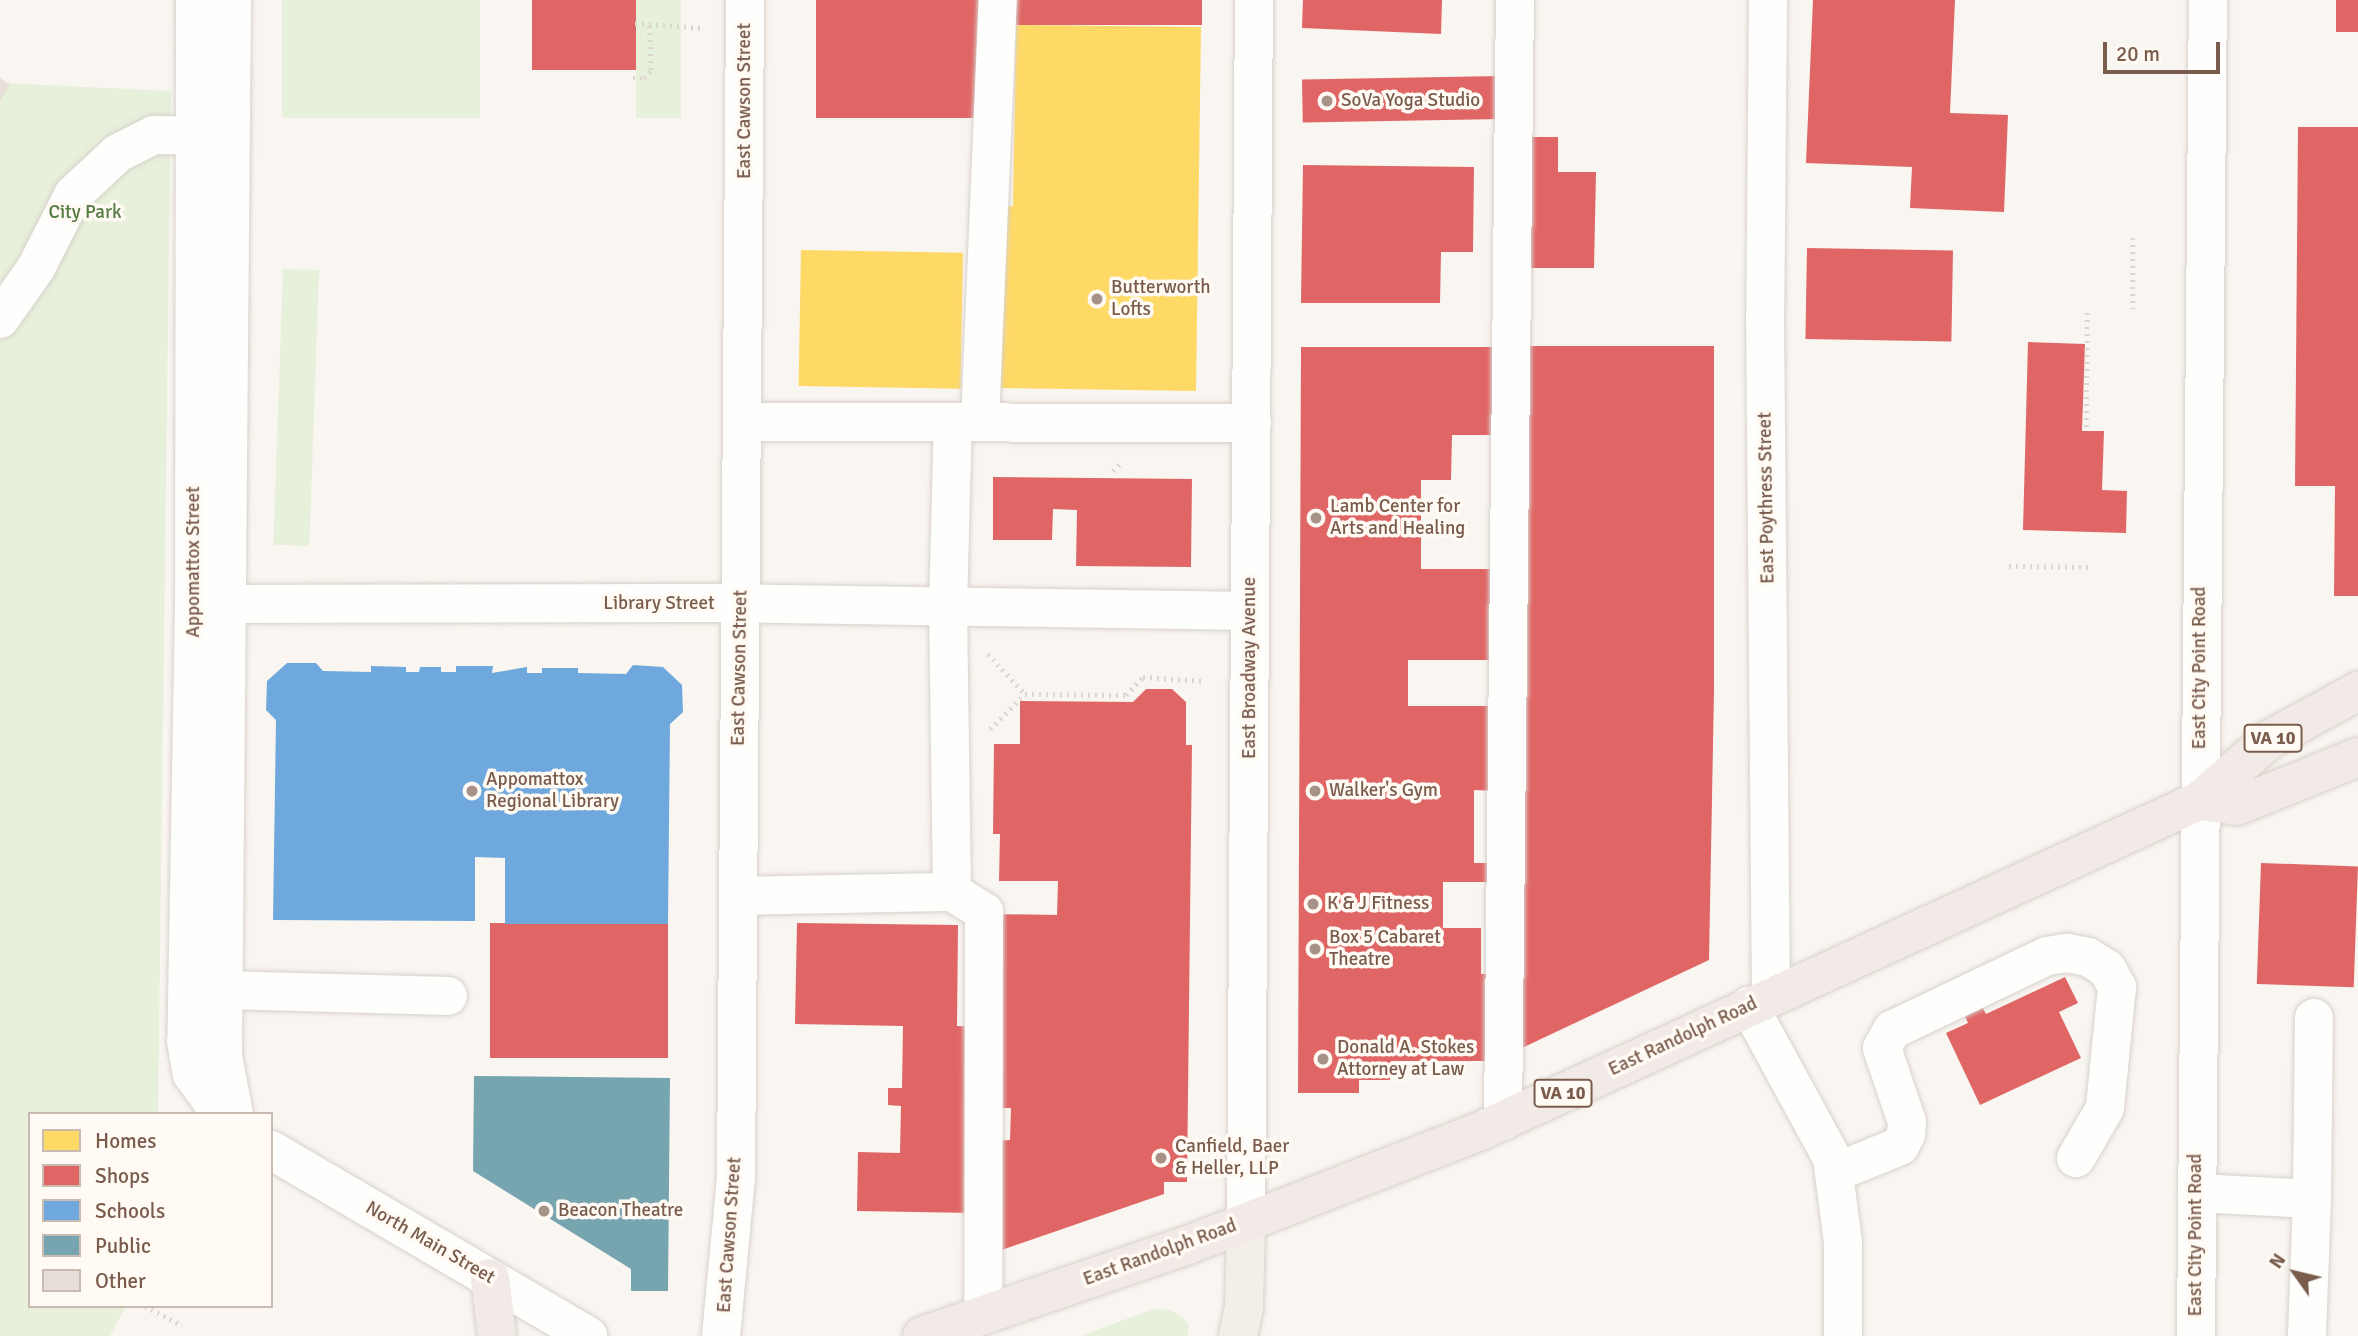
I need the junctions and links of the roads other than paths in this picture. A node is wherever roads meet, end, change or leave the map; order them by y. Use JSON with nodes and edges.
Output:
{"nodes":[{"id":1,"x":195,"y":0,"type":"edge"},
{"id":2,"x":232,"y":0,"type":"edge"},
{"id":3,"x":746,"y":0,"type":"edge"},
{"id":4,"x":998,"y":0,"type":"edge"},
{"id":5,"x":1254,"y":0,"type":"edge"},
{"id":6,"x":1515,"y":0,"type":"edge"},
{"id":7,"x":1768,"y":0,"type":"edge"},
{"id":8,"x":2208,"y":0,"type":"edge"},
{"id":9,"x":210,"y":136,"type":"junction"},
{"id":10,"x":0,"y":319,"type":"edge"},
{"id":11,"x":744,"y":422,"type":"junction"},
{"id":12,"x":966,"y":422,"type":"junction"},
{"id":13,"x":1252,"y":423,"type":"junction"},
{"id":14,"x":209,"y":604,"type":"junction"},
{"id":15,"x":741,"y":604,"type":"junction"},
{"id":16,"x":948,"y":607,"type":"junction"},
{"id":17,"x":1250,"y":611,"type":"junction"},
{"id":18,"x":2358,"y":691,"type":"edge"},
{"id":19,"x":2358,"y":757,"type":"edge"},
{"id":20,"x":2199,"y":801,"type":"junction"},
{"id":21,"x":952,"y":892,"type":"junction"},
{"id":22,"x":738,"y":896,"type":"junction"},
{"id":23,"x":223,"y":990,"type":"junction"},
{"id":24,"x":448,"y":996,"type":"dead end"},
{"id":25,"x":1760,"y":1001,"type":"junction"},
{"id":26,"x":2314,"y":1018,"type":"dead end"},
{"id":27,"x":220,"y":1112,"type":"edge"},
{"id":28,"x":234,"y":1112,"type":"edge"},
{"id":29,"x":1503,"y":1121,"type":"junction"},
{"id":30,"x":273,"y":1151,"type":"edge"},
{"id":31,"x":2076,"y":1158,"type":"dead end"},
{"id":32,"x":1834,"y":1173,"type":"junction"},
{"id":33,"x":2197,"y":1193,"type":"junction"},
{"id":34,"x":2312,"y":1199,"type":"junction"},
{"id":35,"x":1246,"y":1223,"type":"junction"},
{"id":36,"x":490,"y":1278,"type":"junction"},
{"id":37,"x":983,"y":1315,"type":"junction"},
{"id":38,"x":497,"y":1336,"type":"edge"},
{"id":39,"x":588,"y":1336,"type":"edge"},
{"id":40,"x":721,"y":1336,"type":"edge"},
{"id":41,"x":922,"y":1336,"type":"edge"},
{"id":42,"x":1238,"y":1336,"type":"edge"},
{"id":43,"x":1843,"y":1336,"type":"edge"},
{"id":44,"x":2196,"y":1336,"type":"edge"},
{"id":45,"x":2307,"y":1336,"type":"edge"}],
"edges":[{"from":1,"to":9,"type":"street","name":"Appomattox Street"},
{"from":2,"to":9,"type":"street","name":"Appomattox Street"},
{"from":3,"to":11,"type":"street","name":"East Cawson Street"},
{"from":4,"to":12,"type":"street"},
{"from":5,"to":13,"type":"street","name":"East Broadway Avenue"},
{"from":6,"to":29,"type":"street"},
{"from":7,"to":25,"type":"street","name":"East Poythress Street"},
{"from":8,"to":20,"type":"street","name":"East City Point Road"},
{"from":9,"to":10,"type":"street"},
{"from":9,"to":14,"type":"street","name":"Appomattox Street"},
{"from":11,"to":12,"type":"street"},
{"from":11,"to":15,"type":"street","name":"East Cawson Street"},
{"from":12,"to":13,"type":"street"},
{"from":12,"to":16,"type":"street"},
{"from":13,"to":17,"type":"street","name":"East Broadway Avenue"},
{"from":14,"to":15,"type":"street","name":"Library Street"},
{"from":14,"to":23,"type":"street","name":"Appomattox Street"},
{"from":14,"to":27,"type":"street","name":"Appomattox Street"},
{"from":15,"to":16,"type":"street","name":"Library Street"},
{"from":15,"to":22,"type":"street","name":"East Cawson Street"},
{"from":16,"to":17,"type":"street","name":"Library Street"},
{"from":16,"to":21,"type":"street"},
{"from":17,"to":35,"type":"street","name":"East Broadway Avenue"},
{"from":18,"to":20,"type":"highway","name":"East Randolph Road","number":"VA 10"},
{"from":19,"to":20,"type":"highway","number":"VA 10"},
{"from":20,"to":25,"type":"highway","name":"East Randolph Road","number":"VA 10"},
{"from":20,"to":33,"type":"street","name":"East City Point Road"},
{"from":21,"to":22,"type":"street"},
{"from":21,"to":37,"type":"street"},
{"from":22,"to":40,"type":"street","name":"East Cawson Street"},
{"from":23,"to":24,"type":"street"},
{"from":23,"to":28,"type":"street","name":"Appomattox Street"},
{"from":25,"to":29,"type":"highway","name":"East Randolph Road","number":"VA 10"},
{"from":25,"to":32,"type":"street"},
{"from":26,"to":34,"type":"street"},
{"from":29,"to":35,"type":"highway","name":"East Randolph Road","number":"VA 10"},
{"from":30,"to":36,"type":"street","name":"North Main Street"},
{"from":31,"to":32,"type":"street"},
{"from":32,"to":43,"type":"street"},
{"from":33,"to":34,"type":"street"},
{"from":33,"to":44,"type":"street","name":"East City Point Road"},
{"from":34,"to":45,"type":"street"},
{"from":35,"to":37,"type":"highway","name":"East Randolph Road","number":"VA 10"},
{"from":35,"to":42,"type":"main road","name":"East Broadway Avenue"},
{"from":36,"to":38,"type":"highway"},
{"from":36,"to":39,"type":"street","name":"North Main Street"},
{"from":37,"to":41,"type":"highway","name":"East Randolph Road","number":"VA 10"}]}
